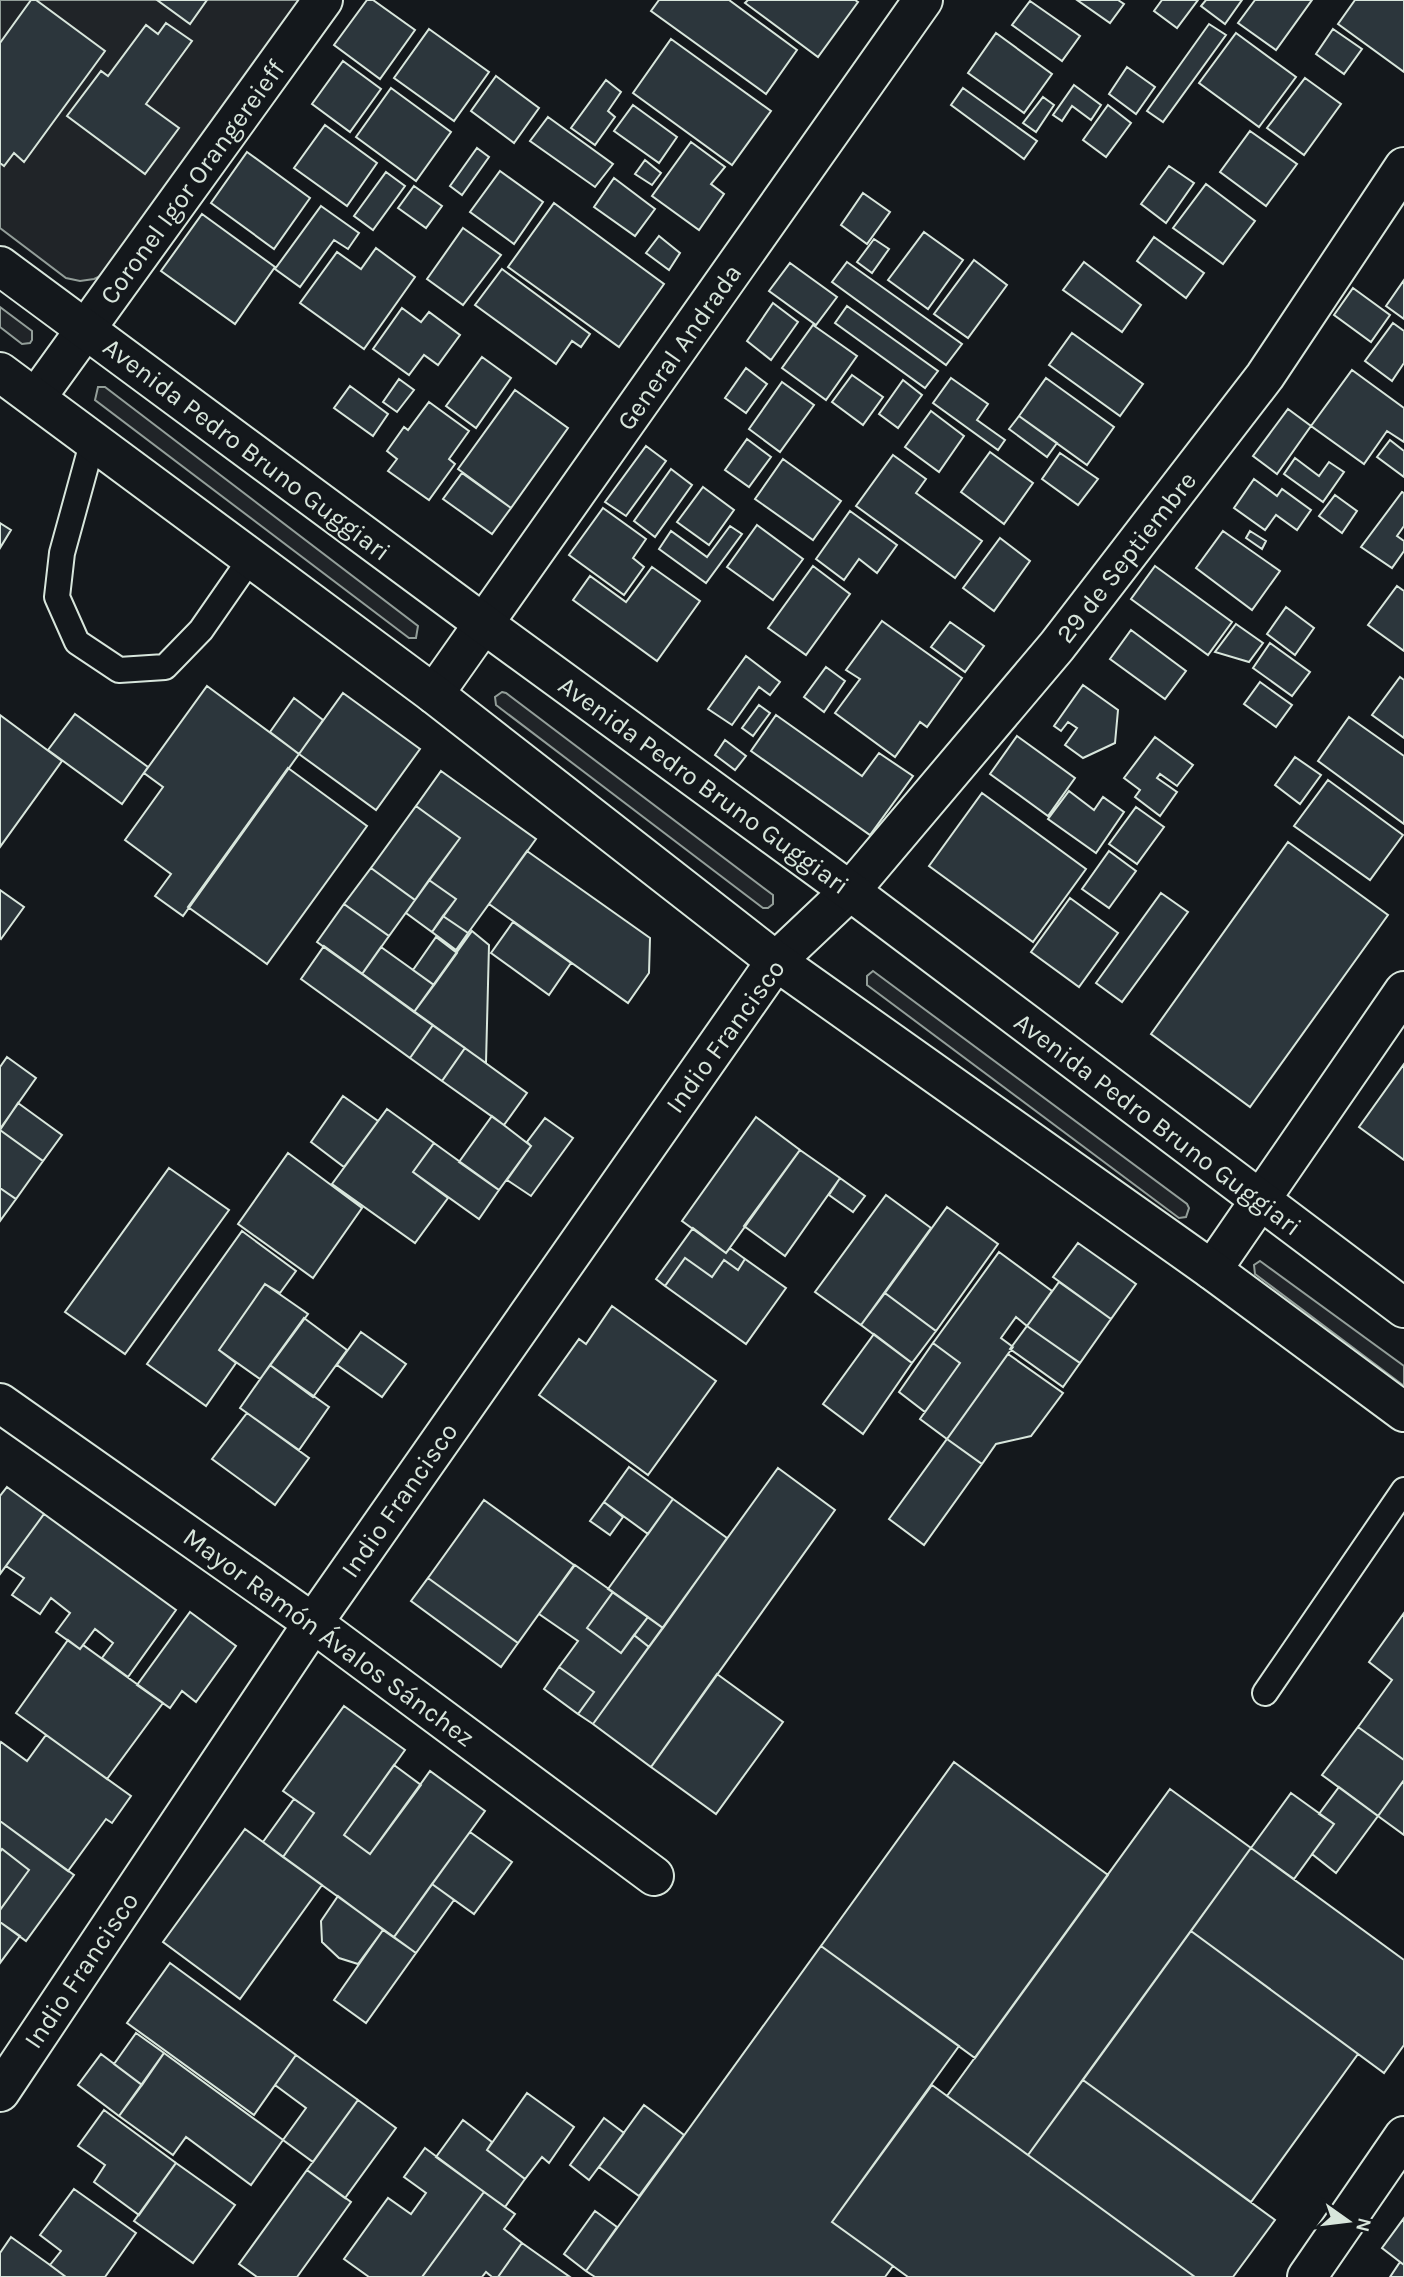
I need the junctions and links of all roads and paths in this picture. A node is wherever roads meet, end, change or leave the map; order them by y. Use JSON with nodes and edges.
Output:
{"nodes":[{"id":1,"x":323,"y":0,"type":"edge"},
{"id":2,"x":923,"y":0,"type":"edge"},
{"id":3,"x":1404,"y":167,"type":"edge"},
{"id":4,"x":0,"y":266,"type":"edge"},
{"id":5,"x":86,"y":330,"type":"junction"},
{"id":6,"x":0,"y":372,"type":"edge"},
{"id":7,"x":36,"y":398,"type":"junction"},
{"id":8,"x":93,"y":440,"type":"junction"},
{"id":9,"x":251,"y":558,"type":"junction"},
{"id":10,"x":484,"y":624,"type":"junction"},
{"id":11,"x":435,"y":694,"type":"junction"},
{"id":12,"x":850,"y":891,"type":"junction"},
{"id":13,"x":817,"y":923,"type":"joint"},
{"id":14,"x":776,"y":961,"type":"junction"},
{"id":15,"x":1404,"y":991,"type":"edge"},
{"id":16,"x":1260,"y":1201,"type":"junction"},
{"id":17,"x":1212,"y":1270,"type":"junction"},
{"id":18,"x":1404,"y":1308,"type":"edge"},
{"id":19,"x":0,"y":1403,"type":"edge"},
{"id":20,"x":1404,"y":1412,"type":"edge"},
{"id":21,"x":1404,"y":1490,"type":"edge"},
{"id":22,"x":313,"y":1623,"type":"junction"},
{"id":23,"x":1265,"y":1693,"type":"dead end"},
{"id":24,"x":654,"y":1876,"type":"dead end"},
{"id":25,"x":0,"y":2092,"type":"edge"},
{"id":26,"x":1404,"y":2136,"type":"edge"},
{"id":27,"x":1307,"y":2277,"type":"edge"}],
"edges":[{"from":1,"to":5,"type":"street","name":"Coronel Igor Orangereieff"},
{"from":2,"to":10,"type":"street","name":"General Andrada"},
{"from":3,"to":12,"type":"street","name":"29 de Septiembre"},
{"from":4,"to":5,"type":"street","name":"Avenida Pedro Bruno Guggiari"},
{"from":5,"to":7,"type":"street","name":"Coronel Igor Orangereieff"},
{"from":5,"to":10,"type":"street","name":"Avenida Pedro Bruno Guggiari"},
{"from":6,"to":7,"type":"street"},
{"from":7,"to":8,"type":"street"},
{"from":8,"to":9,"type":"street"},
{"from":8,"to":9,"type":"lane"},
{"from":9,"to":11,"type":"street"},
{"from":10,"to":11,"type":"street","name":"General Andrada"},
{"from":10,"to":12,"type":"street","name":"Avenida Pedro Bruno Guggiari"},
{"from":11,"to":14,"type":"street"},
{"from":12,"to":13,"type":"street","name":"29 de Septiembre"},
{"from":12,"to":16,"type":"street","name":"Avenida Pedro Bruno Guggiari"},
{"from":13,"to":14,"type":"street","name":"Indio Francisco"},
{"from":14,"to":17,"type":"street"},
{"from":14,"to":22,"type":"street","name":"Indio Francisco"},
{"from":15,"to":16,"type":"street"},
{"from":16,"to":17,"type":"street"},
{"from":16,"to":18,"type":"street","name":"Avenida Pedro Bruno Guggiari"},
{"from":17,"to":20,"type":"street"},
{"from":19,"to":22,"type":"street","name":"Mayor Ramón Ávalos Sánchez"},
{"from":21,"to":23,"type":"lane"},
{"from":22,"to":24,"type":"street","name":"Mayor Ramón Ávalos Sánchez"},
{"from":22,"to":25,"type":"street","name":"Indio Francisco"},
{"from":26,"to":27,"type":"street"}]}
